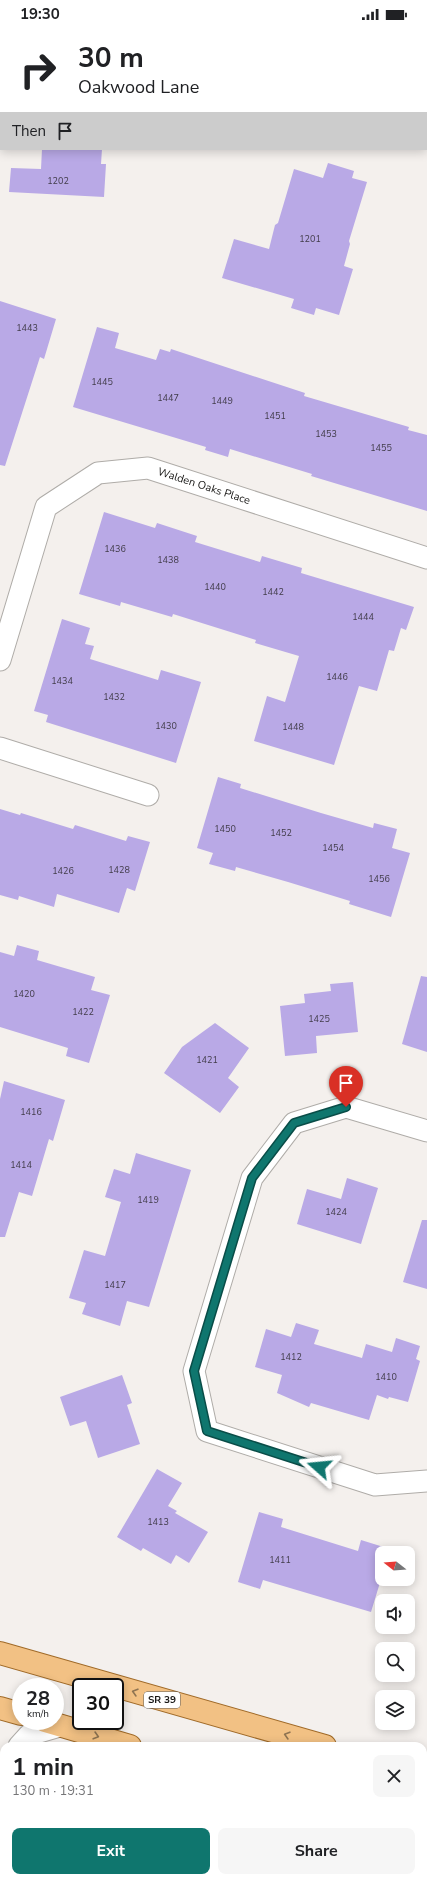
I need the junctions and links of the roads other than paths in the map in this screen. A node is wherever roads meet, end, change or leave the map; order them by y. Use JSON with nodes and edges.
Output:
{"nodes":[{"id":1,"x":427,"y":558,"type":"edge"},
{"id":2,"x":0,"y":660,"type":"edge"},
{"id":3,"x":0,"y":748,"type":"edge"},
{"id":4,"x":148,"y":795,"type":"dead end"},
{"id":5,"x":427,"y":1130,"type":"edge"},
{"id":6,"x":427,"y":1481,"type":"edge"},
{"id":7,"x":0,"y":1653,"type":"edge"},
{"id":8,"x":0,"y":1708,"type":"edge"},
{"id":9,"x":12,"y":1711,"type":"edge"},
{"id":10,"x":64,"y":1727,"type":"edge"},
{"id":11,"x":39,"y":1730,"type":"edge"},
{"id":12,"x":23,"y":1742,"type":"edge"},
{"id":13,"x":116,"y":1742,"type":"edge"},
{"id":14,"x":311,"y":1742,"type":"edge"}],
"edges":[{"from":1,"to":2,"type":"street","name":"Walden Oaks Place"},
{"from":3,"to":4,"type":"street"},
{"from":5,"to":6,"type":"street"},
{"from":14,"to":7,"type":"main road","number":"SR 39","one_way":true},
{"from":8,"to":9,"type":"main road"},
{"from":10,"to":13,"type":"main road","one_way":true},
{"from":11,"to":12,"type":"street"}]}
